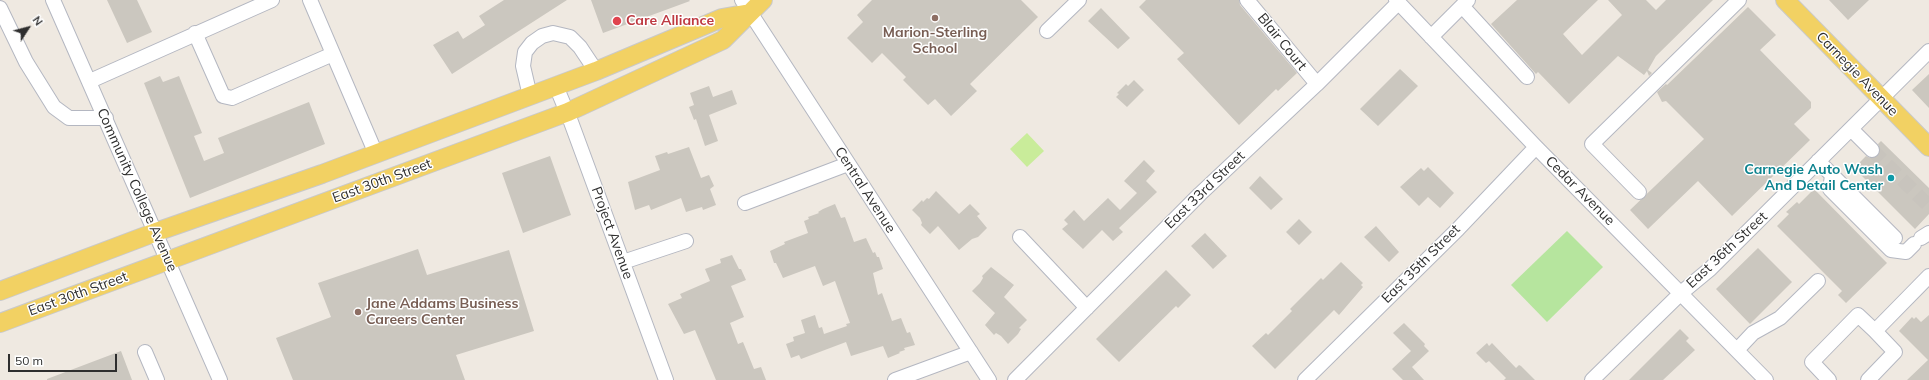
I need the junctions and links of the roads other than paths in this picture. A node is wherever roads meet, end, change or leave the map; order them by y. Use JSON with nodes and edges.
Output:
{"nodes":[{"id":1,"x":53,"y":0,"type":"edge"},
{"id":2,"x":272,"y":0,"type":"edge"},
{"id":3,"x":310,"y":0,"type":"edge"},
{"id":4,"x":763,"y":0,"type":"edge"},
{"id":5,"x":1079,"y":0,"type":"edge"},
{"id":6,"x":1247,"y":0,"type":"edge"},
{"id":7,"x":1739,"y":0,"type":"edge"},
{"id":8,"x":1785,"y":0,"type":"edge"},
{"id":9,"x":1397,"y":1,"type":"edge"},
{"id":10,"x":1465,"y":3,"type":"edge"},
{"id":11,"x":746,"y":6,"type":"edge"},
{"id":12,"x":0,"y":10,"type":"edge"},
{"id":13,"x":1047,"y":31,"type":"dead end"},
{"id":14,"x":195,"y":33,"type":"junction"},
{"id":15,"x":1431,"y":37,"type":"junction"},
{"id":16,"x":1929,"y":51,"type":"edge"},
{"id":17,"x":333,"y":54,"type":"junction"},
{"id":18,"x":596,"y":71,"type":"junction"},
{"id":19,"x":1527,"y":77,"type":"dead end"},
{"id":20,"x":90,"y":81,"type":"junction"},
{"id":21,"x":1317,"y":84,"type":"junction"},
{"id":22,"x":556,"y":86,"type":"junction"},
{"id":23,"x":530,"y":96,"type":"junction"},
{"id":24,"x":1882,"y":98,"type":"junction"},
{"id":25,"x":568,"y":112,"type":"junction"},
{"id":26,"x":106,"y":118,"type":"junction"},
{"id":27,"x":1851,"y":129,"type":"junction"},
{"id":28,"x":1536,"y":147,"type":"junction"},
{"id":29,"x":1929,"y":147,"type":"edge"},
{"id":30,"x":1872,"y":150,"type":"tunnel mouth"},
{"id":31,"x":376,"y":154,"type":"junction"},
{"id":32,"x":1818,"y":162,"type":"junction"},
{"id":33,"x":848,"y":164,"type":"junction"},
{"id":34,"x":1832,"y":176,"type":"junction"},
{"id":35,"x":1639,"y":192,"type":"dead end"},
{"id":36,"x":745,"y":203,"type":"dead end"},
{"id":37,"x":156,"y":232,"type":"junction"},
{"id":38,"x":1020,"y":237,"type":"dead end"},
{"id":39,"x":1895,"y":238,"type":"dead end"},
{"id":40,"x":1921,"y":238,"type":"edge"},
{"id":41,"x":686,"y":241,"type":"dead end"},
{"id":42,"x":168,"y":261,"type":"junction"},
{"id":43,"x":623,"y":262,"type":"junction"},
{"id":44,"x":1929,"y":276,"type":"edge"},
{"id":45,"x":1818,"y":281,"type":"dead end"},
{"id":46,"x":0,"y":291,"type":"edge"},
{"id":47,"x":1681,"y":293,"type":"junction"},
{"id":48,"x":1087,"y":308,"type":"junction"},
{"id":49,"x":0,"y":323,"type":"edge"},
{"id":50,"x":1875,"y":331,"type":"junction"},
{"id":51,"x":1737,"y":350,"type":"junction"},
{"id":52,"x":145,"y":352,"type":"dead end"},
{"id":53,"x":971,"y":352,"type":"junction"},
{"id":54,"x":156,"y":380,"type":"edge"},
{"id":55,"x":220,"y":380,"type":"edge"},
{"id":56,"x":666,"y":380,"type":"edge"},
{"id":57,"x":895,"y":380,"type":"edge"},
{"id":58,"x":990,"y":380,"type":"edge"},
{"id":59,"x":1014,"y":380,"type":"edge"},
{"id":60,"x":1305,"y":380,"type":"edge"},
{"id":61,"x":1592,"y":380,"type":"edge"},
{"id":62,"x":1766,"y":380,"type":"edge"},
{"id":63,"x":1829,"y":380,"type":"edge"},
{"id":64,"x":1868,"y":380,"type":"edge"}],
"edges":[{"from":1,"to":20,"type":"street","name":"Community College Avenue"},
{"from":2,"to":14,"type":"street"},
{"from":3,"to":17,"type":"street"},
{"from":4,"to":11,"type":"main road","name":"East 30th Street"},
{"from":5,"to":13,"type":"street"},
{"from":6,"to":21,"type":"street","name":"Blair Court"},
{"from":7,"to":35,"type":"street"},
{"from":8,"to":24,"type":"main road","name":"Carnegie Avenue"},
{"from":9,"to":15,"type":"street","name":"Cedar Avenue"},
{"from":9,"to":21,"type":"street","name":"East 33rd Street"},
{"from":10,"to":15,"type":"street"},
{"from":10,"to":19,"type":"street"},
{"from":11,"to":18,"type":"main road","name":"East 30th Street"},
{"from":11,"to":25,"type":"main road","name":"East 30th Street"},
{"from":11,"to":33,"type":"street","name":"Central Avenue"},
{"from":12,"to":26,"type":"street"},
{"from":14,"to":17,"type":"street"},
{"from":14,"to":20,"type":"street"},
{"from":15,"to":28,"type":"street","name":"Cedar Avenue"},
{"from":16,"to":24,"type":"street","name":"East 36th Street"},
{"from":17,"to":31,"type":"street"},
{"from":18,"to":22,"type":"main road","name":"East 30th Street"},
{"from":18,"to":23,"type":"street"},
{"from":20,"to":26,"type":"street","name":"Community College Avenue"},
{"from":21,"to":48,"type":"street","name":"East 33rd Street"},
{"from":22,"to":23,"type":"main road","name":"East 30th Street"},
{"from":22,"to":25,"type":"street","name":"Project Avenue"},
{"from":23,"to":31,"type":"main road","name":"East 30th Street"},
{"from":24,"to":27,"type":"street","name":"East 36th Street"},
{"from":24,"to":29,"type":"main road","name":"Carnegie Avenue"},
{"from":25,"to":42,"type":"main road","name":"East 30th Street"},
{"from":25,"to":43,"type":"street","name":"Project Avenue"},
{"from":26,"to":37,"type":"street","name":"Community College Avenue"},
{"from":27,"to":30,"type":"street"},
{"from":27,"to":32,"type":"street","name":"East 36th Street"},
{"from":28,"to":47,"type":"street","name":"Cedar Avenue"},
{"from":28,"to":60,"type":"street","name":"East 35th Street"},
{"from":31,"to":37,"type":"main road","name":"East 30th Street"},
{"from":32,"to":34,"type":"street"},
{"from":32,"to":47,"type":"street","name":"East 36th Street"},
{"from":33,"to":36,"type":"street"},
{"from":33,"to":53,"type":"street","name":"Central Avenue"},
{"from":34,"to":39,"type":"street"},
{"from":34,"to":40,"type":"street"},
{"from":37,"to":42,"type":"street","name":"Community College Avenue"},
{"from":37,"to":46,"type":"main road","name":"East 30th Street"},
{"from":38,"to":48,"type":"street"},
{"from":41,"to":43,"type":"street"},
{"from":42,"to":49,"type":"main road","name":"East 30th Street"},
{"from":42,"to":55,"type":"street","name":"Community College Avenue"},
{"from":43,"to":56,"type":"street","name":"Project Avenue"},
{"from":44,"to":50,"type":"street"},
{"from":45,"to":51,"type":"street"},
{"from":47,"to":51,"type":"street","name":"Cedar Avenue"},
{"from":47,"to":61,"type":"street","name":"East 36th Street"},
{"from":48,"to":59,"type":"street","name":"East 33rd Street"},
{"from":50,"to":63,"type":"street"},
{"from":50,"to":64,"type":"street"},
{"from":51,"to":62,"type":"street","name":"Cedar Avenue"},
{"from":52,"to":54,"type":"street"},
{"from":53,"to":57,"type":"street"},
{"from":53,"to":58,"type":"street","name":"Central Avenue"}]}
